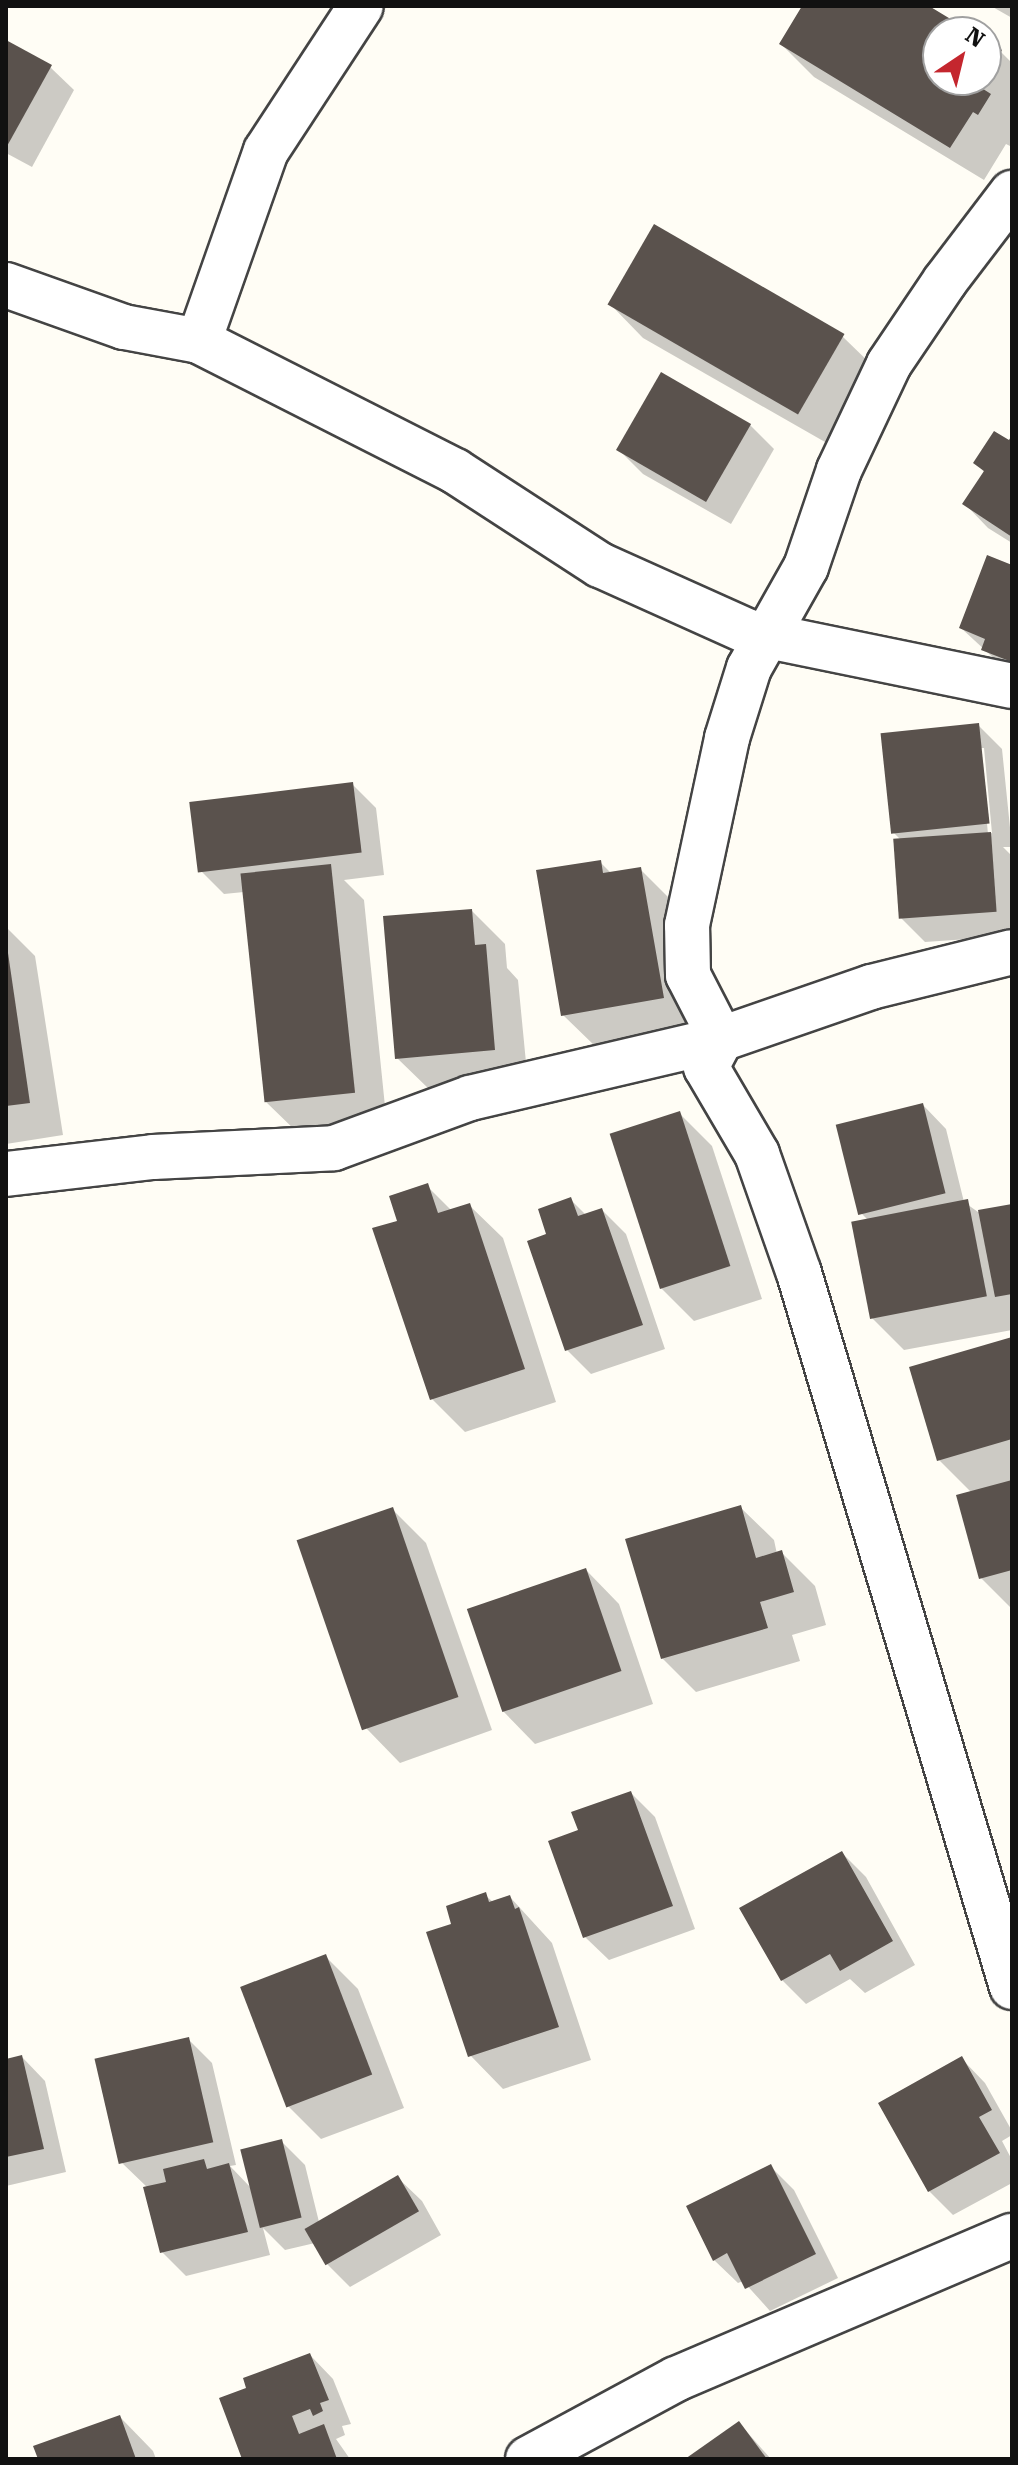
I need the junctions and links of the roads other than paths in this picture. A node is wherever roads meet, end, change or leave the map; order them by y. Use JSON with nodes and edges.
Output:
{"nodes":[{"id":1,"x":361,"y":6,"type":"edge"},
{"id":2,"x":1012,"y":193,"type":"edge"},
{"id":3,"x":6,"y":285,"type":"edge"},
{"id":4,"x":199,"y":341,"type":"junction"},
{"id":5,"x":766,"y":637,"type":"junction"},
{"id":6,"x":1012,"y":686,"type":"edge"},
{"id":7,"x":1012,"y":952,"type":"edge"},
{"id":8,"x":721,"y":1039,"type":"junction"},
{"id":9,"x":6,"y":1174,"type":"edge"},
{"id":10,"x":1012,"y":1987,"type":"edge"},
{"id":11,"x":1012,"y":2236,"type":"edge"},
{"id":12,"x":528,"y":2459,"type":"edge"}],
"edges":[{"from":1,"to":4,"type":"street"},
{"from":2,"to":5,"type":"street"},
{"from":3,"to":4,"type":"street"},
{"from":4,"to":5,"type":"street"},
{"from":5,"to":6,"type":"street"},
{"from":5,"to":8,"type":"street"},
{"from":7,"to":8,"type":"street"},
{"from":8,"to":9,"type":"street"},
{"from":8,"to":10,"type":"street"},
{"from":11,"to":12,"type":"street"}]}
